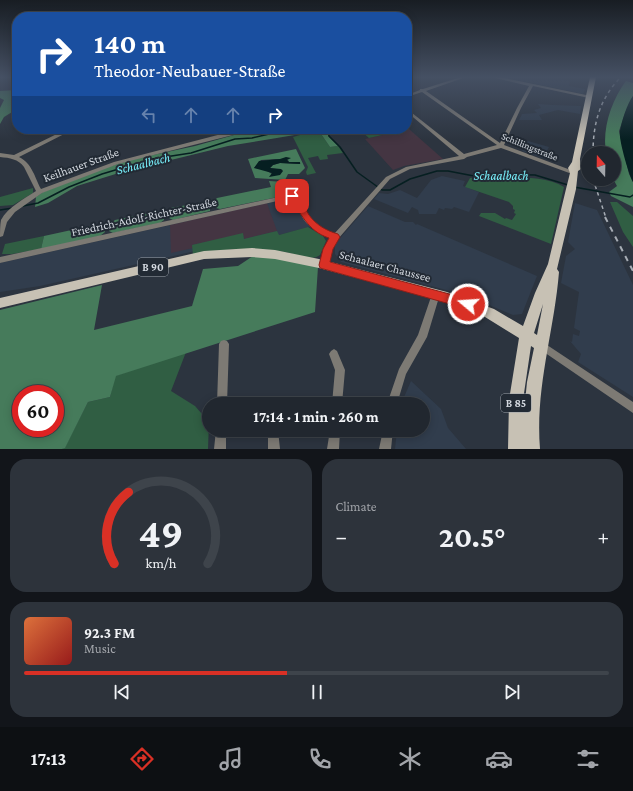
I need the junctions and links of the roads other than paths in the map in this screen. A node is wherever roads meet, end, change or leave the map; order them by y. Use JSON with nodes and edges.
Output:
{"nodes":[{"id":1,"x":589,"y":97,"type":"edge"},
{"id":2,"x":433,"y":98,"type":"edge"},
{"id":3,"x":525,"y":98,"type":"edge"},
{"id":4,"x":412,"y":114,"type":"edge"},
{"id":5,"x":61,"y":134,"type":"edge"},
{"id":6,"x":234,"y":134,"type":"edge"},
{"id":7,"x":502,"y":146,"type":"junction"},
{"id":8,"x":0,"y":155,"type":"edge"},
{"id":9,"x":15,"y":156,"type":"junction"},
{"id":10,"x":464,"y":156,"type":"junction"},
{"id":11,"x":574,"y":173,"type":"junction"},
{"id":12,"x":40,"y":192,"type":"junction"},
{"id":13,"x":0,"y":234,"type":"edge"},
{"id":14,"x":335,"y":237,"type":"junction"},
{"id":15,"x":0,"y":260,"type":"edge"},
{"id":16,"x":554,"y":264,"type":"junction"},
{"id":17,"x":324,"y":265,"type":"junction"},
{"id":18,"x":436,"y":294,"type":"junction"},
{"id":19,"x":0,"y":303,"type":"edge"},
{"id":20,"x":526,"y":336,"type":"junction"},
{"id":21,"x":224,"y":344,"type":"dead end"},
{"id":22,"x":541,"y":345,"type":"junction"},
{"id":23,"x":334,"y":354,"type":"dead end"},
{"id":24,"x":222,"y":397,"type":"edge"},
{"id":25,"x":338,"y":397,"type":"edge"},
{"id":26,"x":394,"y":397,"type":"edge"},
{"id":27,"x":633,"y":408,"type":"edge"},
{"id":28,"x":221,"y":437,"type":"edge"},
{"id":29,"x":273,"y":437,"type":"edge"},
{"id":30,"x":334,"y":437,"type":"edge"},
{"id":31,"x":387,"y":437,"type":"edge"},
{"id":32,"x":220,"y":449,"type":"edge"},
{"id":33,"x":274,"y":449,"type":"edge"},
{"id":34,"x":333,"y":449,"type":"edge"},
{"id":35,"x":386,"y":449,"type":"edge"},
{"id":36,"x":516,"y":449,"type":"edge"},
{"id":37,"x":532,"y":449,"type":"edge"}],
"edges":[{"from":1,"to":11,"type":"main road","number":"B 85"},
{"from":2,"to":7,"type":"street","name":"Schillingstraße"},
{"from":3,"to":7,"type":"street"},
{"from":4,"to":10,"type":"street"},
{"from":5,"to":9,"type":"street"},
{"from":6,"to":12,"type":"street","name":"Keilhauer Straße"},
{"from":7,"to":10,"type":"street"},
{"from":7,"to":11,"type":"street","name":"Schillingstraße"},
{"from":8,"to":9,"type":"street"},
{"from":9,"to":12,"type":"street"},
{"from":10,"to":14,"type":"street"},
{"from":11,"to":16,"type":"main road","number":"B 85"},
{"from":12,"to":13,"type":"street","name":"Keilhauer Straße"},
{"from":14,"to":15,"type":"street","name":"Friedrich-Adolf-Richter-Straße"},
{"from":14,"to":17,"type":"street"},
{"from":16,"to":20,"type":"main road","number":"B 85"},
{"from":16,"to":22,"type":"main road","number":"B 85"},
{"from":17,"to":18,"type":"main road","name":"Schaalaer Chaussee","number":"B 90"},
{"from":17,"to":19,"type":"main road","name":"Schaalaer Chaussee","number":"B 90"},
{"from":18,"to":20,"type":"main road","name":"Schaalaer Chaussee","number":"B 90"},
{"from":18,"to":26,"type":"street"},
{"from":20,"to":22,"type":"main road","name":"Schaalaer Chaussee","number":"B 90"},
{"from":20,"to":36,"type":"main road","number":"B 85"},
{"from":21,"to":24,"type":"street"},
{"from":22,"to":27,"type":"street"},
{"from":22,"to":37,"type":"main road","number":"B 85"},
{"from":23,"to":25,"type":"street"},
{"from":28,"to":32,"type":"street"},
{"from":29,"to":33,"type":"street"},
{"from":30,"to":34,"type":"street"},
{"from":31,"to":35,"type":"street"}]}
